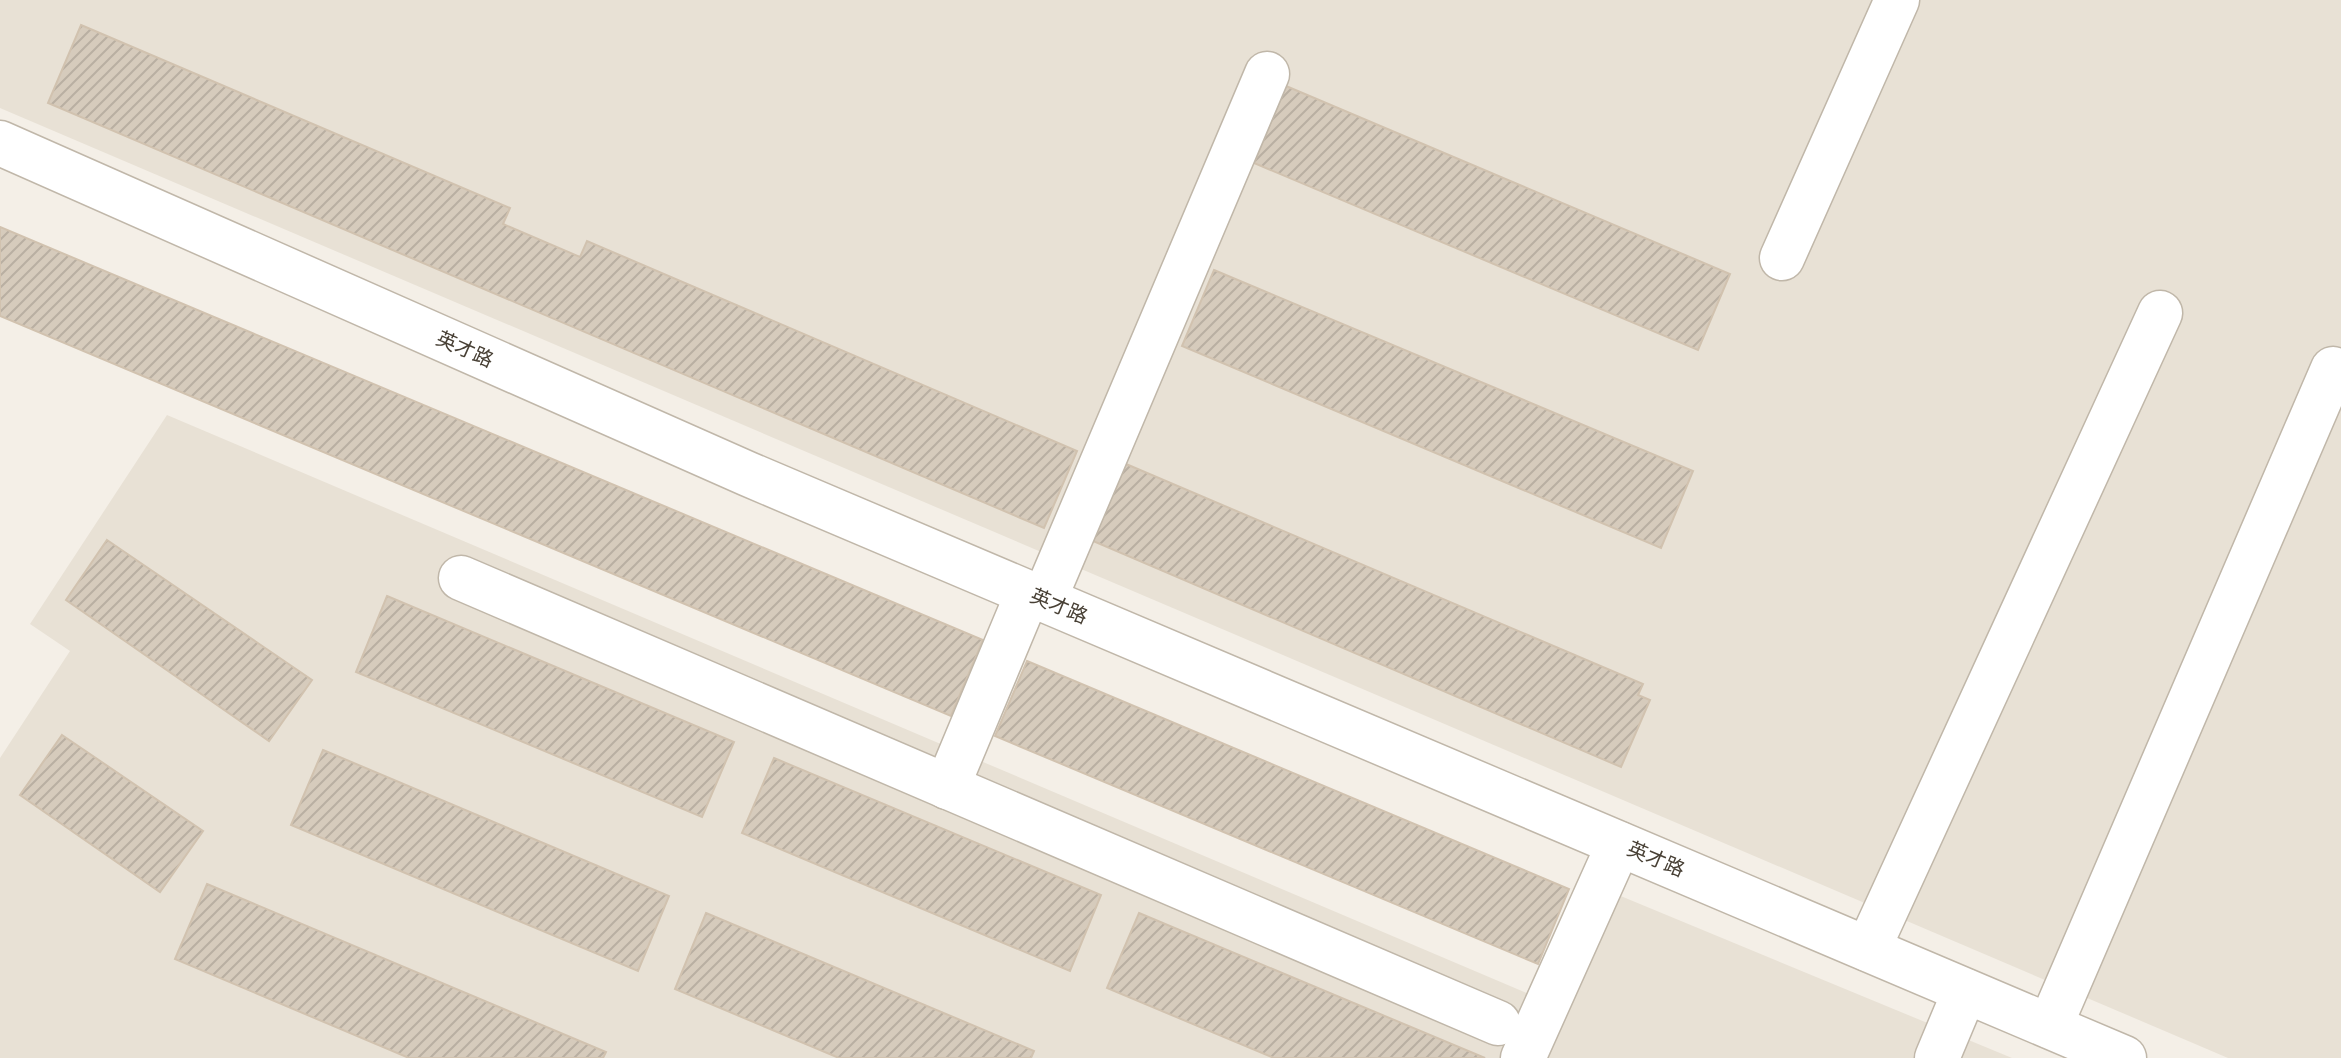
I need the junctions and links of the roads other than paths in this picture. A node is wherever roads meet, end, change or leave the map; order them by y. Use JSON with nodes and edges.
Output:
{"nodes":[{"id":1,"x":1897,"y":0,"type":"edge"},
{"id":2,"x":1267,"y":74,"type":"dead end"},
{"id":3,"x":0,"y":143,"type":"edge"},
{"id":4,"x":1782,"y":258,"type":"dead end"},
{"id":5,"x":2160,"y":313,"type":"dead end"},
{"id":6,"x":2333,"y":369,"type":"dead end"},
{"id":7,"x":461,"y":578,"type":"dead end"},
{"id":8,"x":1036,"y":596,"type":"junction"},
{"id":9,"x":947,"y":787,"type":"junction"},
{"id":10,"x":1619,"y":844,"type":"junction"},
{"id":11,"x":1868,"y":949,"type":"junction"},
{"id":12,"x":1965,"y":991,"type":"junction"},
{"id":13,"x":1498,"y":1023,"type":"dead end"},
{"id":14,"x":2050,"y":1026,"type":"junction"},
{"id":15,"x":1523,"y":1058,"type":"edge"},
{"id":16,"x":1937,"y":1058,"type":"edge"},
{"id":17,"x":2124,"y":1058,"type":"edge"}],
"edges":[{"from":1,"to":4,"type":"street"},
{"from":2,"to":8,"type":"street"},
{"from":3,"to":8,"type":"street","name":"英才路"},
{"from":5,"to":11,"type":"street"},
{"from":6,"to":14,"type":"street"},
{"from":7,"to":9,"type":"street"},
{"from":8,"to":9,"type":"street"},
{"from":8,"to":10,"type":"street","name":"英才路"},
{"from":9,"to":13,"type":"street"},
{"from":10,"to":11,"type":"street","name":"英才路"},
{"from":10,"to":15,"type":"street"},
{"from":11,"to":12,"type":"street","name":"英才路"},
{"from":12,"to":14,"type":"street","name":"英才路"},
{"from":12,"to":16,"type":"street"},
{"from":14,"to":17,"type":"street","name":"英才路"}]}
